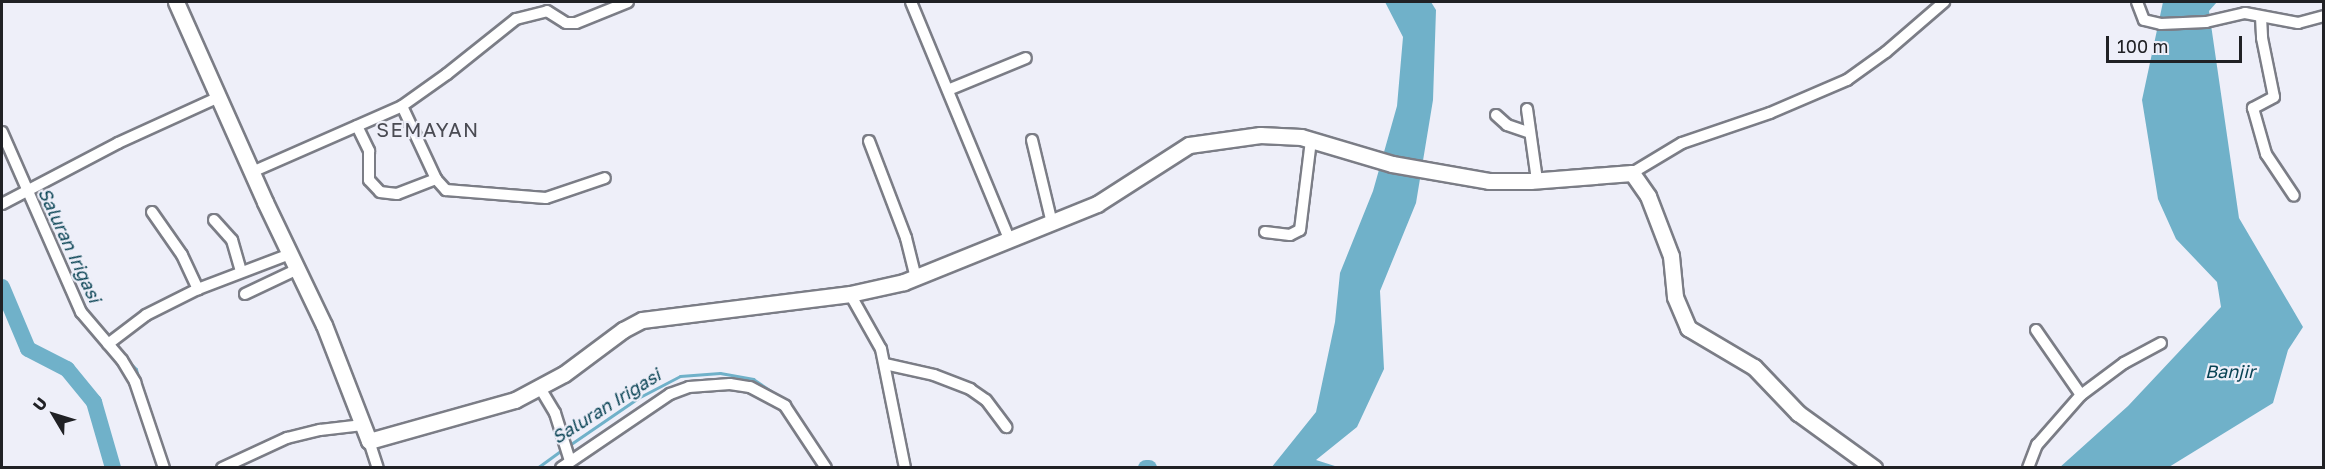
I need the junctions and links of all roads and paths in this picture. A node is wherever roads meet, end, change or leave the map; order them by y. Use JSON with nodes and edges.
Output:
{"nodes":[{"id":1,"x":176,"y":2,"type":"edge"},
{"id":2,"x":628,"y":2,"type":"edge"},
{"id":3,"x":911,"y":2,"type":"edge"},
{"id":4,"x":1944,"y":2,"type":"edge"},
{"id":5,"x":2137,"y":2,"type":"edge"},
{"id":6,"x":2324,"y":16,"type":"edge"},
{"id":7,"x":2262,"y":17,"type":"junction"},
{"id":8,"x":1026,"y":58,"type":"dead end"},
{"id":9,"x":948,"y":90,"type":"junction"},
{"id":10,"x":219,"y":97,"type":"junction"},
{"id":11,"x":402,"y":106,"type":"junction"},
{"id":12,"x":1527,"y":109,"type":"dead end"},
{"id":13,"x":1496,"y":115,"type":"dead end"},
{"id":14,"x":357,"y":126,"type":"junction"},
{"id":15,"x":2,"y":132,"type":"edge"},
{"id":16,"x":1530,"y":133,"type":"junction"},
{"id":17,"x":1311,"y":140,"type":"junction"},
{"id":18,"x":869,"y":141,"type":"dead end"},
{"id":19,"x":1032,"y":141,"type":"dead end"},
{"id":20,"x":252,"y":172,"type":"junction"},
{"id":21,"x":1632,"y":173,"type":"junction"},
{"id":22,"x":605,"y":177,"type":"dead end"},
{"id":23,"x":436,"y":179,"type":"junction"},
{"id":24,"x":1537,"y":180,"type":"junction"},
{"id":25,"x":32,"y":188,"type":"junction"},
{"id":26,"x":2294,"y":196,"type":"dead end"},
{"id":27,"x":2,"y":204,"type":"edge"},
{"id":28,"x":152,"y":212,"type":"dead end"},
{"id":29,"x":214,"y":220,"type":"dead end"},
{"id":30,"x":1052,"y":223,"type":"junction"},
{"id":31,"x":1265,"y":232,"type":"dead end"},
{"id":32,"x":1009,"y":239,"type":"junction"},
{"id":33,"x":290,"y":254,"type":"junction"},
{"id":34,"x":298,"y":269,"type":"junction"},
{"id":35,"x":241,"y":272,"type":"junction"},
{"id":36,"x":916,"y":278,"type":"junction"},
{"id":37,"x":198,"y":290,"type":"junction"},
{"id":38,"x":245,"y":294,"type":"dead end"},
{"id":39,"x":850,"y":294,"type":"junction"},
{"id":40,"x":2036,"y":330,"type":"dead end"},
{"id":41,"x":110,"y":341,"type":"junction"},
{"id":42,"x":2161,"y":343,"type":"dead end"},
{"id":43,"x":885,"y":364,"type":"junction"},
{"id":44,"x":540,"y":388,"type":"junction"},
{"id":45,"x":2081,"y":395,"type":"junction"},
{"id":46,"x":363,"y":425,"type":"junction"},
{"id":47,"x":1006,"y":427,"type":"dead end"},
{"id":48,"x":369,"y":441,"type":"junction"},
{"id":49,"x":566,"y":464,"type":"edge"},
{"id":50,"x":164,"y":468,"type":"edge"},
{"id":51,"x":222,"y":468,"type":"edge"},
{"id":52,"x":378,"y":468,"type":"edge"},
{"id":53,"x":826,"y":468,"type":"edge"},
{"id":54,"x":905,"y":468,"type":"edge"},
{"id":55,"x":1874,"y":468,"type":"edge"},
{"id":56,"x":2028,"y":468,"type":"edge"}],
"edges":[{"from":1,"to":10,"type":"street"},
{"from":2,"to":11,"type":"street"},
{"from":3,"to":9,"type":"street"},
{"from":4,"to":21,"type":"street"},
{"from":5,"to":7,"type":"street"},
{"from":6,"to":7,"type":"street"},
{"from":7,"to":26,"type":"street"},
{"from":8,"to":9,"type":"street"},
{"from":9,"to":32,"type":"street"},
{"from":10,"to":20,"type":"street"},
{"from":10,"to":25,"type":"street"},
{"from":11,"to":14,"type":"street"},
{"from":11,"to":23,"type":"street"},
{"from":12,"to":16,"type":"street"},
{"from":13,"to":16,"type":"street"},
{"from":14,"to":20,"type":"street"},
{"from":14,"to":23,"type":"street"},
{"from":15,"to":25,"type":"street"},
{"from":16,"to":24,"type":"street"},
{"from":17,"to":24,"type":"street"},
{"from":17,"to":30,"type":"street"},
{"from":17,"to":31,"type":"street"},
{"from":18,"to":36,"type":"street"},
{"from":19,"to":30,"type":"street"},
{"from":20,"to":33,"type":"street"},
{"from":21,"to":24,"type":"street"},
{"from":21,"to":55,"type":"street"},
{"from":22,"to":23,"type":"street"},
{"from":25,"to":27,"type":"street"},
{"from":25,"to":41,"type":"street"},
{"from":28,"to":37,"type":"street"},
{"from":29,"to":35,"type":"street"},
{"from":30,"to":32,"type":"street"},
{"from":32,"to":36,"type":"street"},
{"from":33,"to":34,"type":"street"},
{"from":33,"to":35,"type":"street"},
{"from":34,"to":38,"type":"street"},
{"from":34,"to":46,"type":"street"},
{"from":35,"to":37,"type":"street"},
{"from":36,"to":39,"type":"street"},
{"from":37,"to":41,"type":"street"},
{"from":39,"to":43,"type":"street"},
{"from":39,"to":44,"type":"street"},
{"from":40,"to":45,"type":"street"},
{"from":41,"to":50,"type":"street"},
{"from":42,"to":45,"type":"street"},
{"from":43,"to":47,"type":"street"},
{"from":43,"to":54,"type":"street"},
{"from":44,"to":48,"type":"street"},
{"from":44,"to":49,"type":"street"},
{"from":45,"to":56,"type":"street"},
{"from":46,"to":48,"type":"street"},
{"from":46,"to":51,"type":"street"},
{"from":48,"to":52,"type":"street"},
{"from":49,"to":53,"type":"street"}]}
